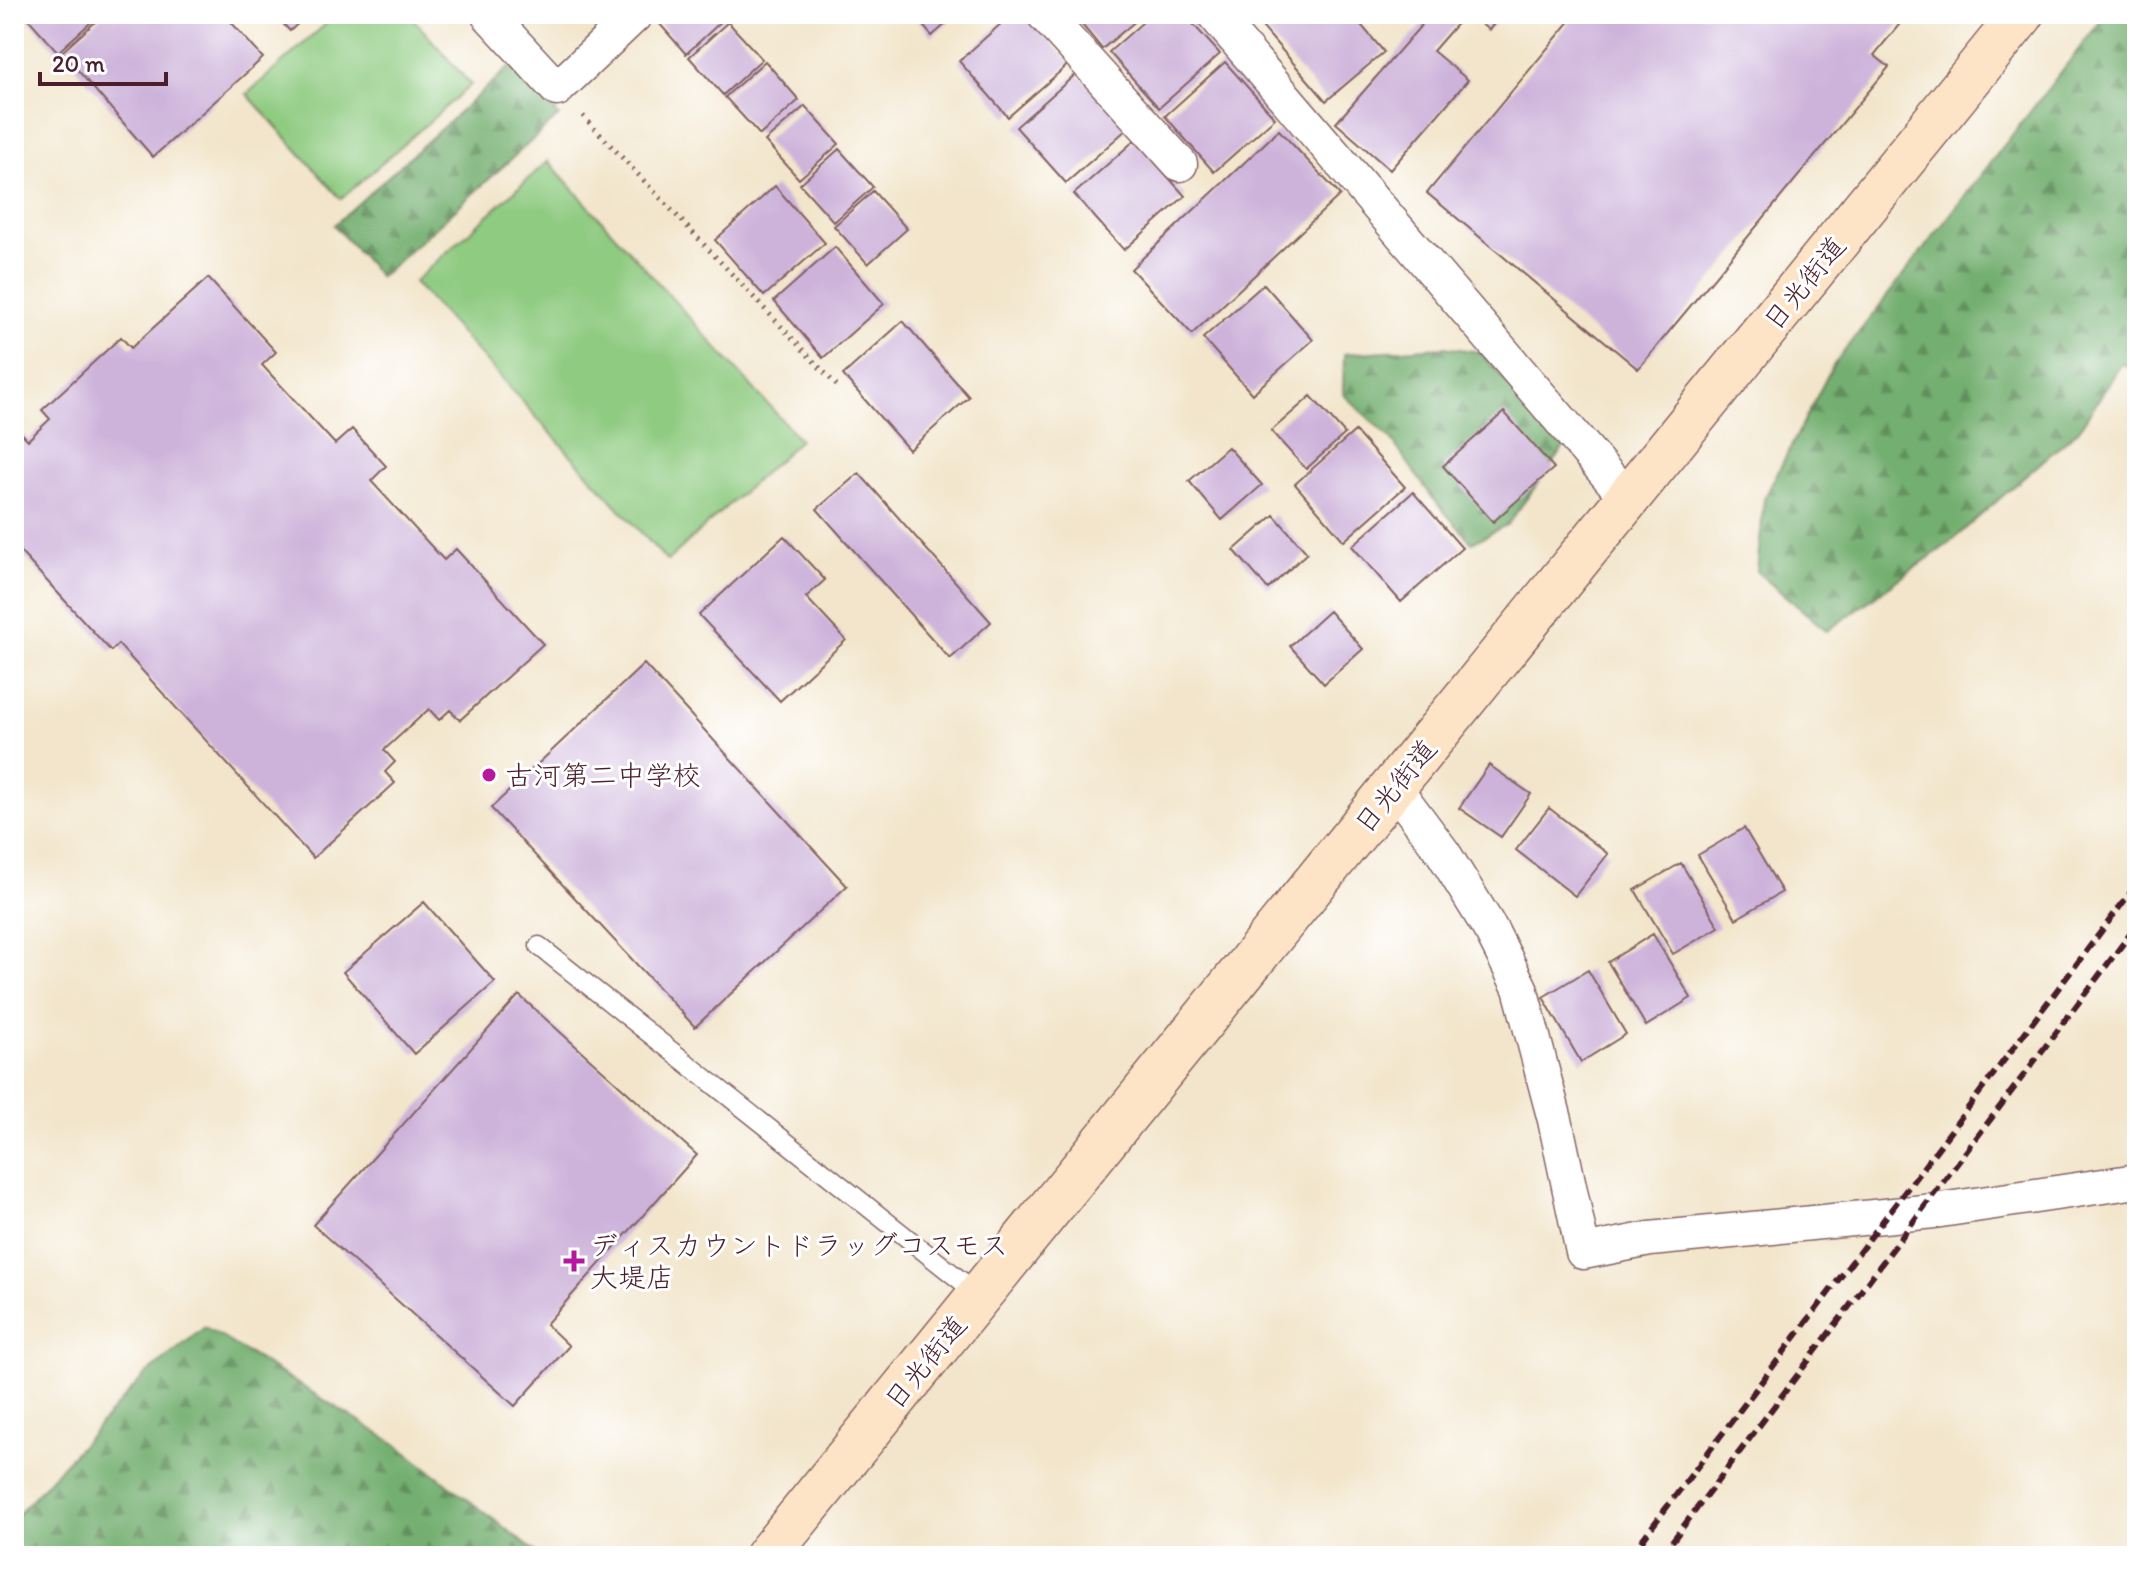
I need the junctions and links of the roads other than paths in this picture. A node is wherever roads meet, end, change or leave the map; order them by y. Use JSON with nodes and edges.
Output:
{"nodes":[{"id":1,"x":488,"y":14,"type":"edge"},
{"id":2,"x":636,"y":14,"type":"edge"},
{"id":3,"x":1044,"y":14,"type":"edge"},
{"id":4,"x":1214,"y":14,"type":"edge"},
{"id":5,"x":2022,"y":14,"type":"edge"},
{"id":6,"x":1180,"y":164,"type":"dead end"},
{"id":7,"x":1628,"y":499,"type":"junction"},
{"id":8,"x":1394,"y":787,"type":"junction"},
{"id":9,"x":539,"y":946,"type":"dead end"},
{"id":10,"x":2137,"y":1181,"type":"edge"},
{"id":11,"x":979,"y":1295,"type":"junction"},
{"id":12,"x":767,"y":1556,"type":"edge"}],
"edges":[{"from":1,"to":2,"type":"street"},
{"from":3,"to":6,"type":"street"},
{"from":4,"to":7,"type":"street"},
{"from":5,"to":7,"type":"main road","name":"日光街道"},
{"from":7,"to":8,"type":"main road","name":"日光街道"},
{"from":8,"to":10,"type":"street"},
{"from":8,"to":11,"type":"main road","name":"日光街道"},
{"from":9,"to":11,"type":"lane"},
{"from":11,"to":12,"type":"main road","name":"日光街道"}]}
